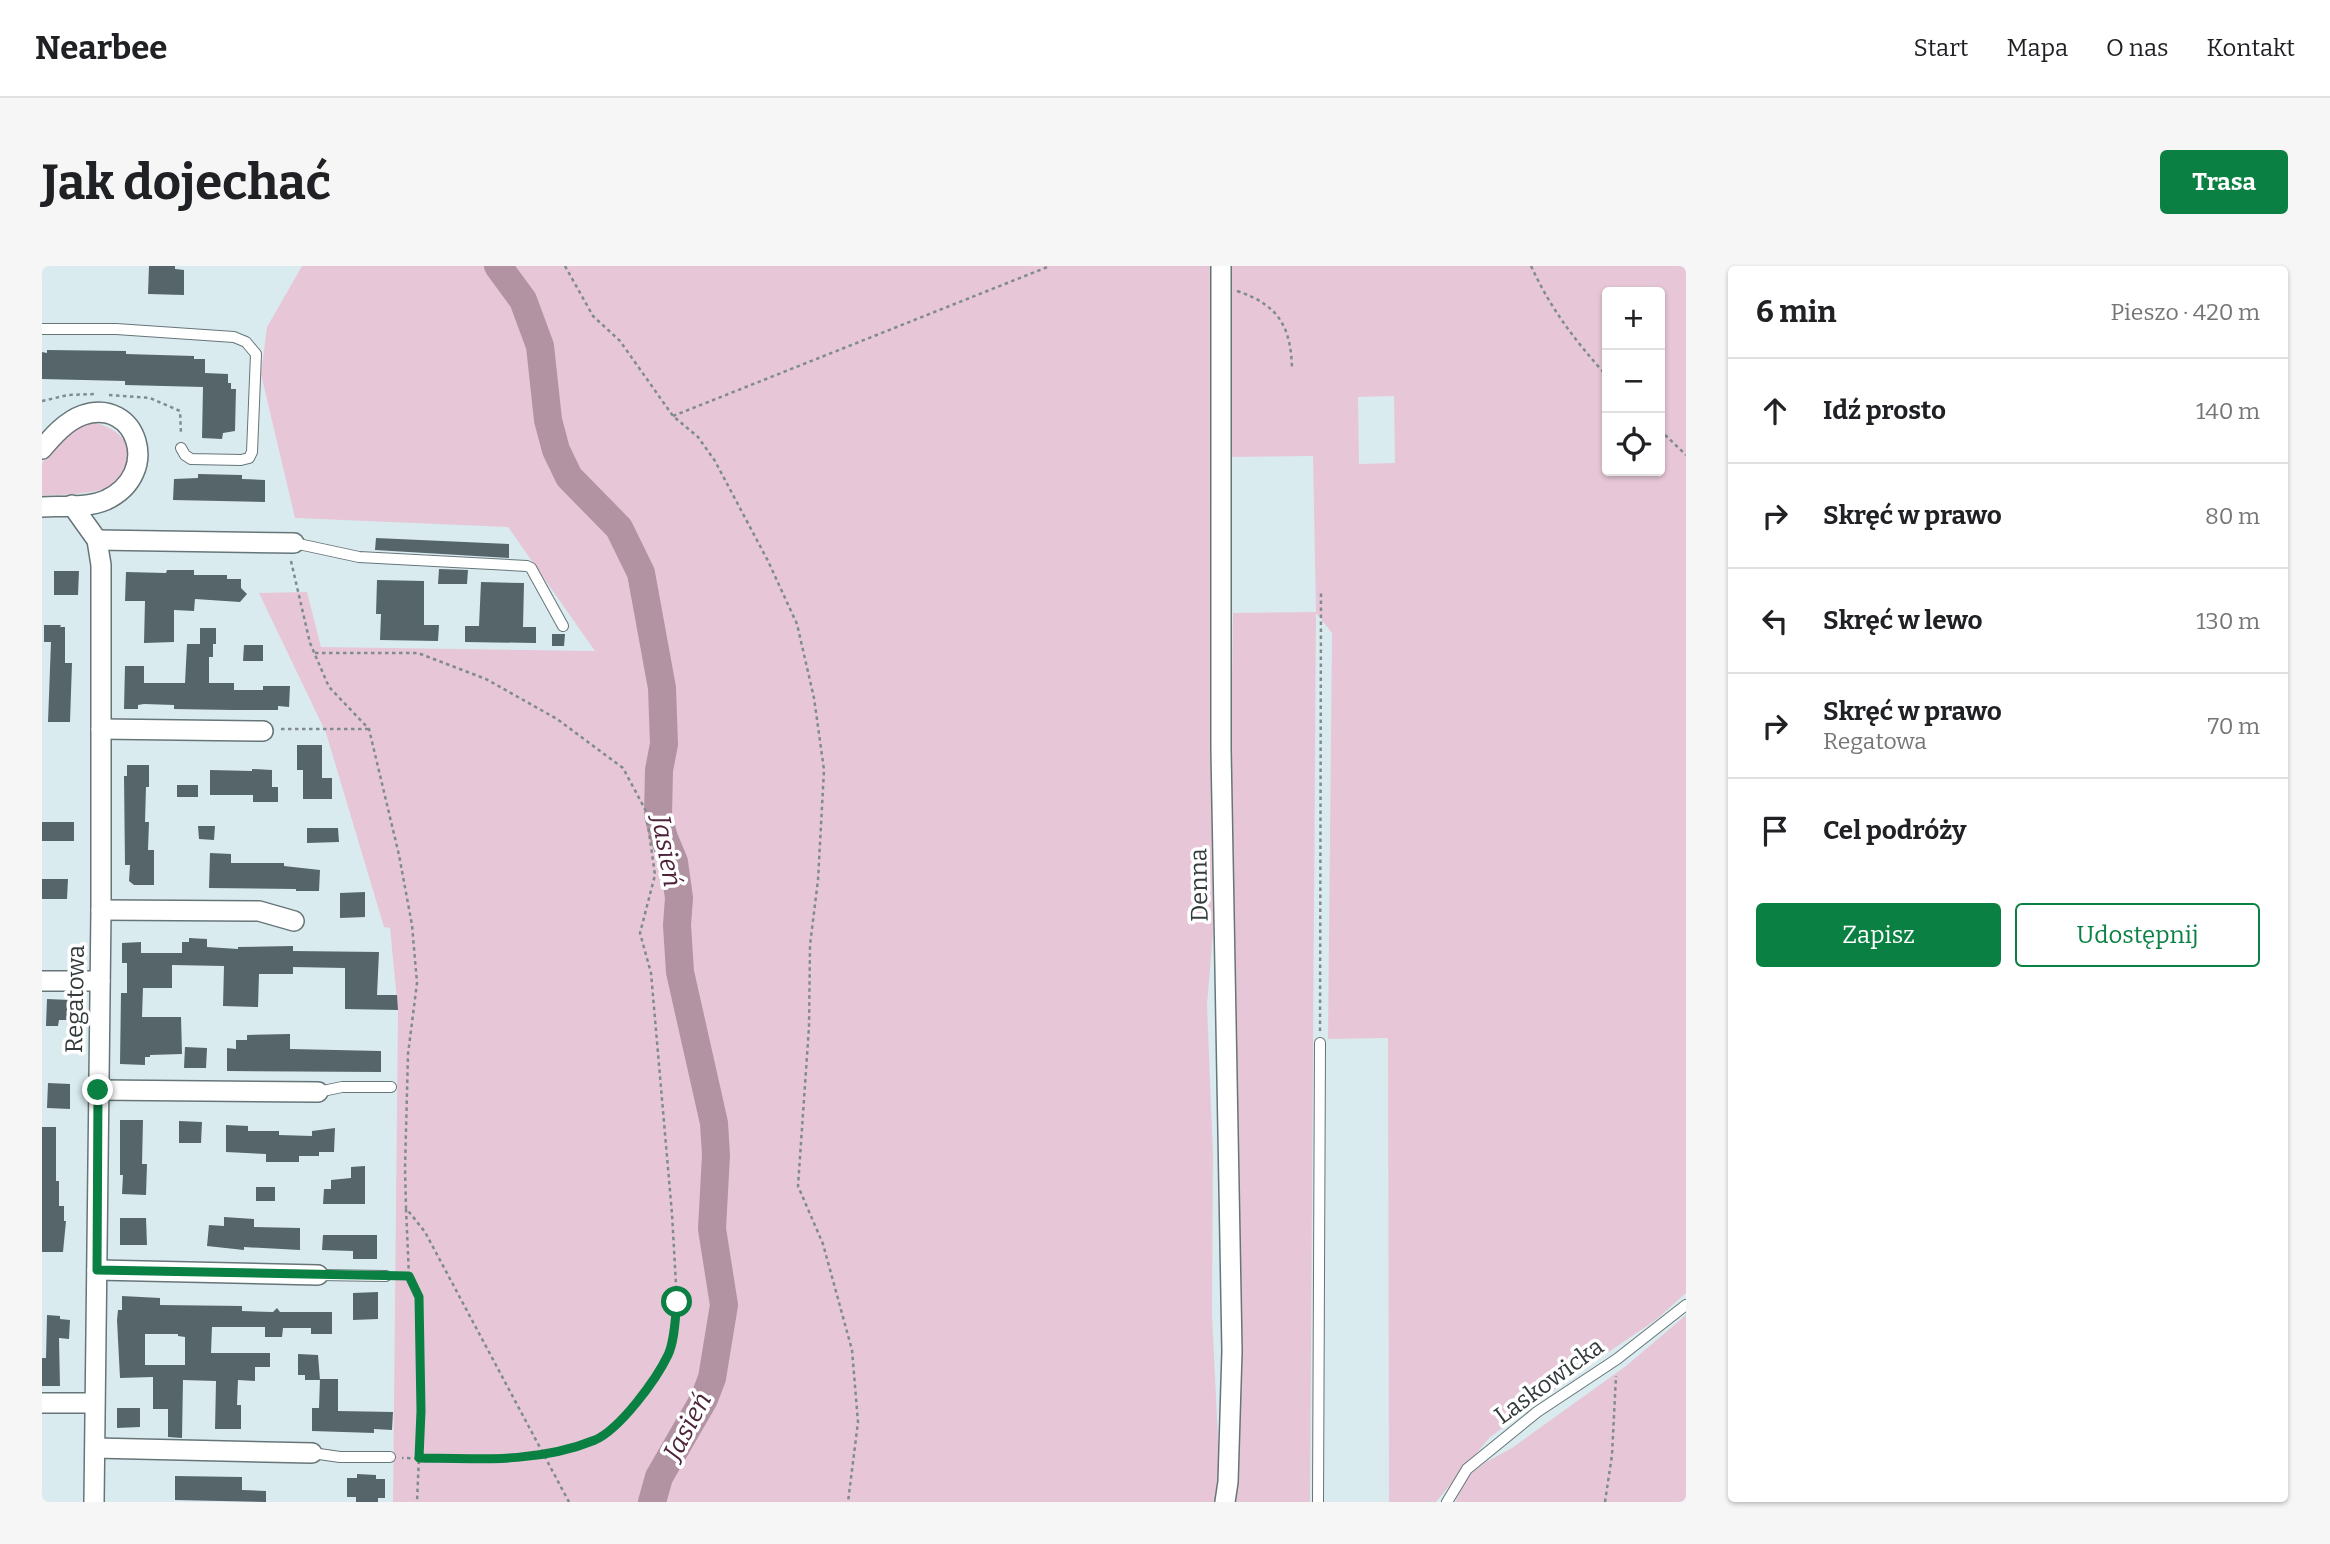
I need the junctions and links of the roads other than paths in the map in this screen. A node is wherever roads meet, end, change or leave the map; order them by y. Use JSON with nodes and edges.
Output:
{"nodes":[{"id":1,"x":1221,"y":276,"type":"edge"},
{"id":2,"x":42,"y":329,"type":"edge"},
{"id":3,"x":181,"y":448,"type":"dead end"},
{"id":4,"x":42,"y":449,"type":"edge"},
{"id":5,"x":72,"y":505,"type":"junction"},
{"id":6,"x":42,"y":508,"type":"edge"},
{"id":7,"x":97,"y":540,"type":"junction"},
{"id":8,"x":290,"y":543,"type":"joint"},
{"id":9,"x":564,"y":626,"type":"dead end"},
{"id":10,"x":101,"y":729,"type":"junction"},
{"id":11,"x":263,"y":731,"type":"road end"},
{"id":12,"x":101,"y":909,"type":"junction"},
{"id":13,"x":293,"y":921,"type":"dead end"},
{"id":14,"x":42,"y":981,"type":"edge"},
{"id":15,"x":100,"y":981,"type":"junction"},
{"id":16,"x":1320,"y":1043,"type":"road end"},
{"id":17,"x":391,"y":1087,"type":"dead end"},
{"id":18,"x":98,"y":1090,"type":"junction"},
{"id":19,"x":318,"y":1092,"type":"joint"},
{"id":20,"x":97,"y":1270,"type":"junction"},
{"id":21,"x":318,"y":1275,"type":"joint"},
{"id":22,"x":386,"y":1276,"type":"road end"},
{"id":23,"x":1686,"y":1305,"type":"edge"},
{"id":24,"x":42,"y":1403,"type":"edge"},
{"id":25,"x":94,"y":1403,"type":"junction"},
{"id":26,"x":95,"y":1448,"type":"junction"},
{"id":27,"x":312,"y":1453,"type":"joint"},
{"id":28,"x":390,"y":1457,"type":"road end"},
{"id":29,"x":94,"y":1502,"type":"edge"},
{"id":30,"x":1225,"y":1502,"type":"edge"},
{"id":31,"x":1318,"y":1502,"type":"edge"},
{"id":32,"x":1447,"y":1502,"type":"edge"}],
"edges":[{"from":1,"to":30,"type":"street","name":"Denna"},
{"from":2,"to":3,"type":"lane"},
{"from":4,"to":5,"type":"street"},
{"from":5,"to":6,"type":"street"},
{"from":5,"to":7,"type":"street","name":"Regatowa"},
{"from":7,"to":8,"type":"street"},
{"from":7,"to":10,"type":"street","name":"Regatowa"},
{"from":8,"to":9,"type":"lane"},
{"from":10,"to":11,"type":"street"},
{"from":10,"to":12,"type":"street","name":"Regatowa"},
{"from":12,"to":13,"type":"street"},
{"from":12,"to":15,"type":"street","name":"Regatowa"},
{"from":14,"to":15,"type":"street"},
{"from":15,"to":18,"type":"street","name":"Regatowa"},
{"from":16,"to":31,"type":"lane"},
{"from":17,"to":19,"type":"lane"},
{"from":18,"to":19,"type":"street"},
{"from":18,"to":20,"type":"street","name":"Regatowa"},
{"from":20,"to":21,"type":"street"},
{"from":20,"to":25,"type":"street","name":"Regatowa"},
{"from":21,"to":22,"type":"lane"},
{"from":23,"to":32,"type":"lane","name":"Laskowicka"},
{"from":24,"to":25,"type":"street"},
{"from":25,"to":26,"type":"street","name":"Regatowa"},
{"from":26,"to":27,"type":"street"},
{"from":26,"to":29,"type":"street","name":"Regatowa"},
{"from":27,"to":28,"type":"lane"}]}
